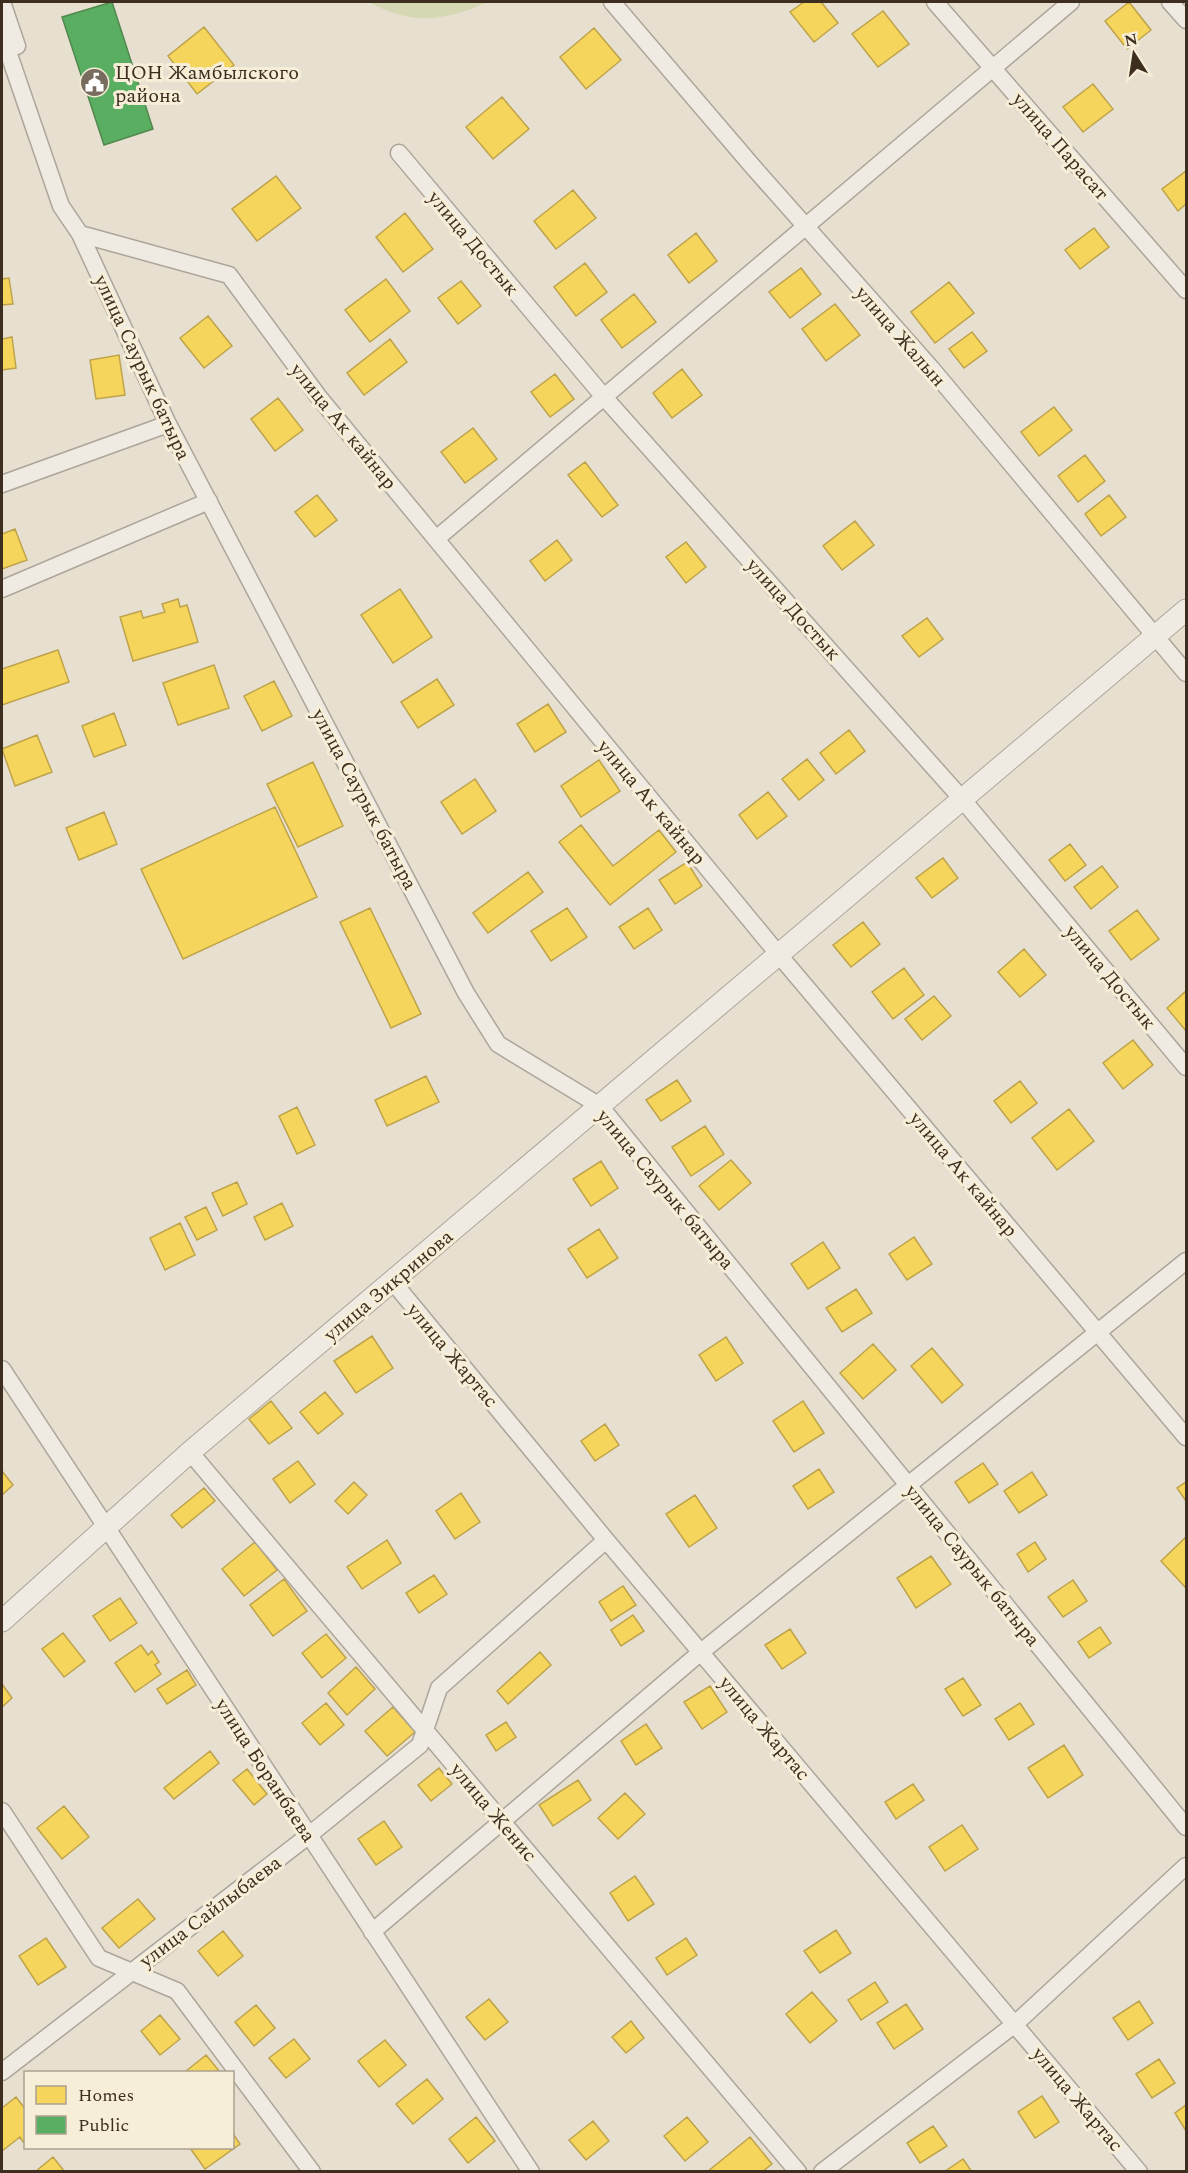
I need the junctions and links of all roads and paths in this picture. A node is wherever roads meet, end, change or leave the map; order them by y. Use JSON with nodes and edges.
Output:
{"nodes":[{"id":1,"x":2,"y":2,"type":"edge"},
{"id":2,"x":612,"y":2,"type":"edge"},
{"id":3,"x":935,"y":2,"type":"edge"},
{"id":4,"x":1071,"y":2,"type":"edge"},
{"id":5,"x":1170,"y":2,"type":"edge"},
{"id":6,"x":1186,"y":20,"type":"edge"},
{"id":7,"x":2,"y":34,"type":"edge"},
{"id":8,"x":992,"y":66,"type":"junction"},
{"id":9,"x":399,"y":153,"type":"dead end"},
{"id":10,"x":805,"y":226,"type":"junction"},
{"id":11,"x":77,"y":229,"type":"junction"},
{"id":12,"x":1186,"y":290,"type":"edge"},
{"id":13,"x":604,"y":397,"type":"junction"},
{"id":14,"x":168,"y":424,"type":"junction"},
{"id":15,"x":2,"y":484,"type":"edge"},
{"id":16,"x":209,"y":501,"type":"junction"},
{"id":17,"x":436,"y":539,"type":"junction"},
{"id":18,"x":2,"y":589,"type":"edge"},
{"id":19,"x":1186,"y":610,"type":"edge"},
{"id":20,"x":1156,"y":635,"type":"junction"},
{"id":21,"x":1186,"y":673,"type":"edge"},
{"id":22,"x":962,"y":799,"type":"junction"},
{"id":23,"x":779,"y":955,"type":"junction"},
{"id":24,"x":1186,"y":1067,"type":"edge"},
{"id":25,"x":600,"y":1106,"type":"junction"},
{"id":26,"x":1186,"y":1261,"type":"edge"},
{"id":27,"x":393,"y":1282,"type":"junction"},
{"id":28,"x":1097,"y":1331,"type":"junction"},
{"id":29,"x":2,"y":1369,"type":"edge"},
{"id":30,"x":1186,"y":1437,"type":"edge"},
{"id":31,"x":190,"y":1452,"type":"junction"},
{"id":32,"x":908,"y":1485,"type":"junction"},
{"id":33,"x":107,"y":1527,"type":"junction"},
{"id":34,"x":606,"y":1540,"type":"junction"},
{"id":35,"x":2,"y":1620,"type":"edge"},
{"id":36,"x":701,"y":1652,"type":"junction"},
{"id":37,"x":425,"y":1730,"type":"junction"},
{"id":38,"x":2,"y":1811,"type":"edge"},
{"id":39,"x":501,"y":1821,"type":"junction"},
{"id":40,"x":1186,"y":1827,"type":"edge"},
{"id":41,"x":308,"y":1836,"type":"junction"},
{"id":42,"x":1186,"y":1866,"type":"edge"},
{"id":43,"x":372,"y":1932,"type":"junction"},
{"id":44,"x":131,"y":1971,"type":"junction"},
{"id":45,"x":1015,"y":2024,"type":"junction"},
{"id":46,"x":2,"y":2072,"type":"edge"},
{"id":47,"x":312,"y":2172,"type":"edge"},
{"id":48,"x":531,"y":2172,"type":"edge"},
{"id":49,"x":798,"y":2172,"type":"edge"},
{"id":50,"x":822,"y":2172,"type":"edge"},
{"id":51,"x":1139,"y":2172,"type":"edge"}],
"edges":[{"from":1,"to":11,"type":"street","name":"улица Саурык батыра"},
{"from":2,"to":10,"type":"street","name":"улица Жалын"},
{"from":3,"to":8,"type":"street","name":"улица Парасат"},
{"from":4,"to":8,"type":"street"},
{"from":5,"to":6,"type":"street"},
{"from":7,"to":11,"type":"street","name":"улица Саурык батыра"},
{"from":8,"to":10,"type":"street"},
{"from":8,"to":12,"type":"street","name":"улица Парасат"},
{"from":9,"to":13,"type":"street","name":"улица Достык"},
{"from":10,"to":13,"type":"street"},
{"from":10,"to":20,"type":"street","name":"улица Жалын"},
{"from":11,"to":14,"type":"street","name":"улица Саурык батыра"},
{"from":11,"to":17,"type":"street","name":"улица Ак кайнар"},
{"from":13,"to":17,"type":"street"},
{"from":13,"to":22,"type":"street","name":"улица Достык"},
{"from":14,"to":15,"type":"street"},
{"from":14,"to":16,"type":"street","name":"улица Саурык батыра"},
{"from":16,"to":18,"type":"street"},
{"from":16,"to":25,"type":"street","name":"улица Саурык батыра"},
{"from":17,"to":23,"type":"street","name":"улица Ак кайнар"},
{"from":19,"to":20,"type":"street","name":"улица Зикринова"},
{"from":20,"to":21,"type":"street","name":"улица Жалын"},
{"from":20,"to":22,"type":"street","name":"улица Зикринова"},
{"from":22,"to":23,"type":"street","name":"улица Зикринова"},
{"from":22,"to":24,"type":"street","name":"улица Достык"},
{"from":23,"to":25,"type":"street","name":"улица Зикринова"},
{"from":23,"to":28,"type":"street","name":"улица Ак кайнар"},
{"from":25,"to":27,"type":"street","name":"улица Зикринова"},
{"from":25,"to":32,"type":"street","name":"улица Саурык батыра"},
{"from":26,"to":28,"type":"street"},
{"from":27,"to":31,"type":"street","name":"улица Зикринова"},
{"from":27,"to":34,"type":"street","name":"улица Жартас"},
{"from":28,"to":30,"type":"street","name":"улица Ак кайнар"},
{"from":28,"to":32,"type":"street"},
{"from":29,"to":33,"type":"street","name":"улица Боранбаева"},
{"from":31,"to":33,"type":"street","name":"улица Зикринова"},
{"from":31,"to":37,"type":"street","name":"улица Женис"},
{"from":32,"to":36,"type":"street"},
{"from":32,"to":40,"type":"street","name":"улица Саурык батыра"},
{"from":33,"to":35,"type":"street","name":"улица Зикринова"},
{"from":33,"to":41,"type":"street","name":"улица Боранбаева"},
{"from":34,"to":36,"type":"street","name":"улица Жартас"},
{"from":34,"to":37,"type":"street","name":"улица Сайлыбаева"},
{"from":36,"to":39,"type":"street"},
{"from":36,"to":45,"type":"street","name":"улица Жартас"},
{"from":37,"to":39,"type":"street","name":"улица Женис"},
{"from":37,"to":41,"type":"street","name":"улица Сайлыбаева"},
{"from":38,"to":44,"type":"street"},
{"from":39,"to":43,"type":"street"},
{"from":39,"to":49,"type":"street","name":"улица Женис"},
{"from":41,"to":43,"type":"street","name":"улица Боранбаева"},
{"from":41,"to":44,"type":"street","name":"улица Сайлыбаева"},
{"from":42,"to":45,"type":"street"},
{"from":43,"to":48,"type":"street","name":"улица Боранбаева"},
{"from":44,"to":46,"type":"street","name":"улица Сайлыбаева"},
{"from":44,"to":47,"type":"street"},
{"from":45,"to":50,"type":"street"},
{"from":45,"to":51,"type":"street","name":"улица Жартас"}]}
